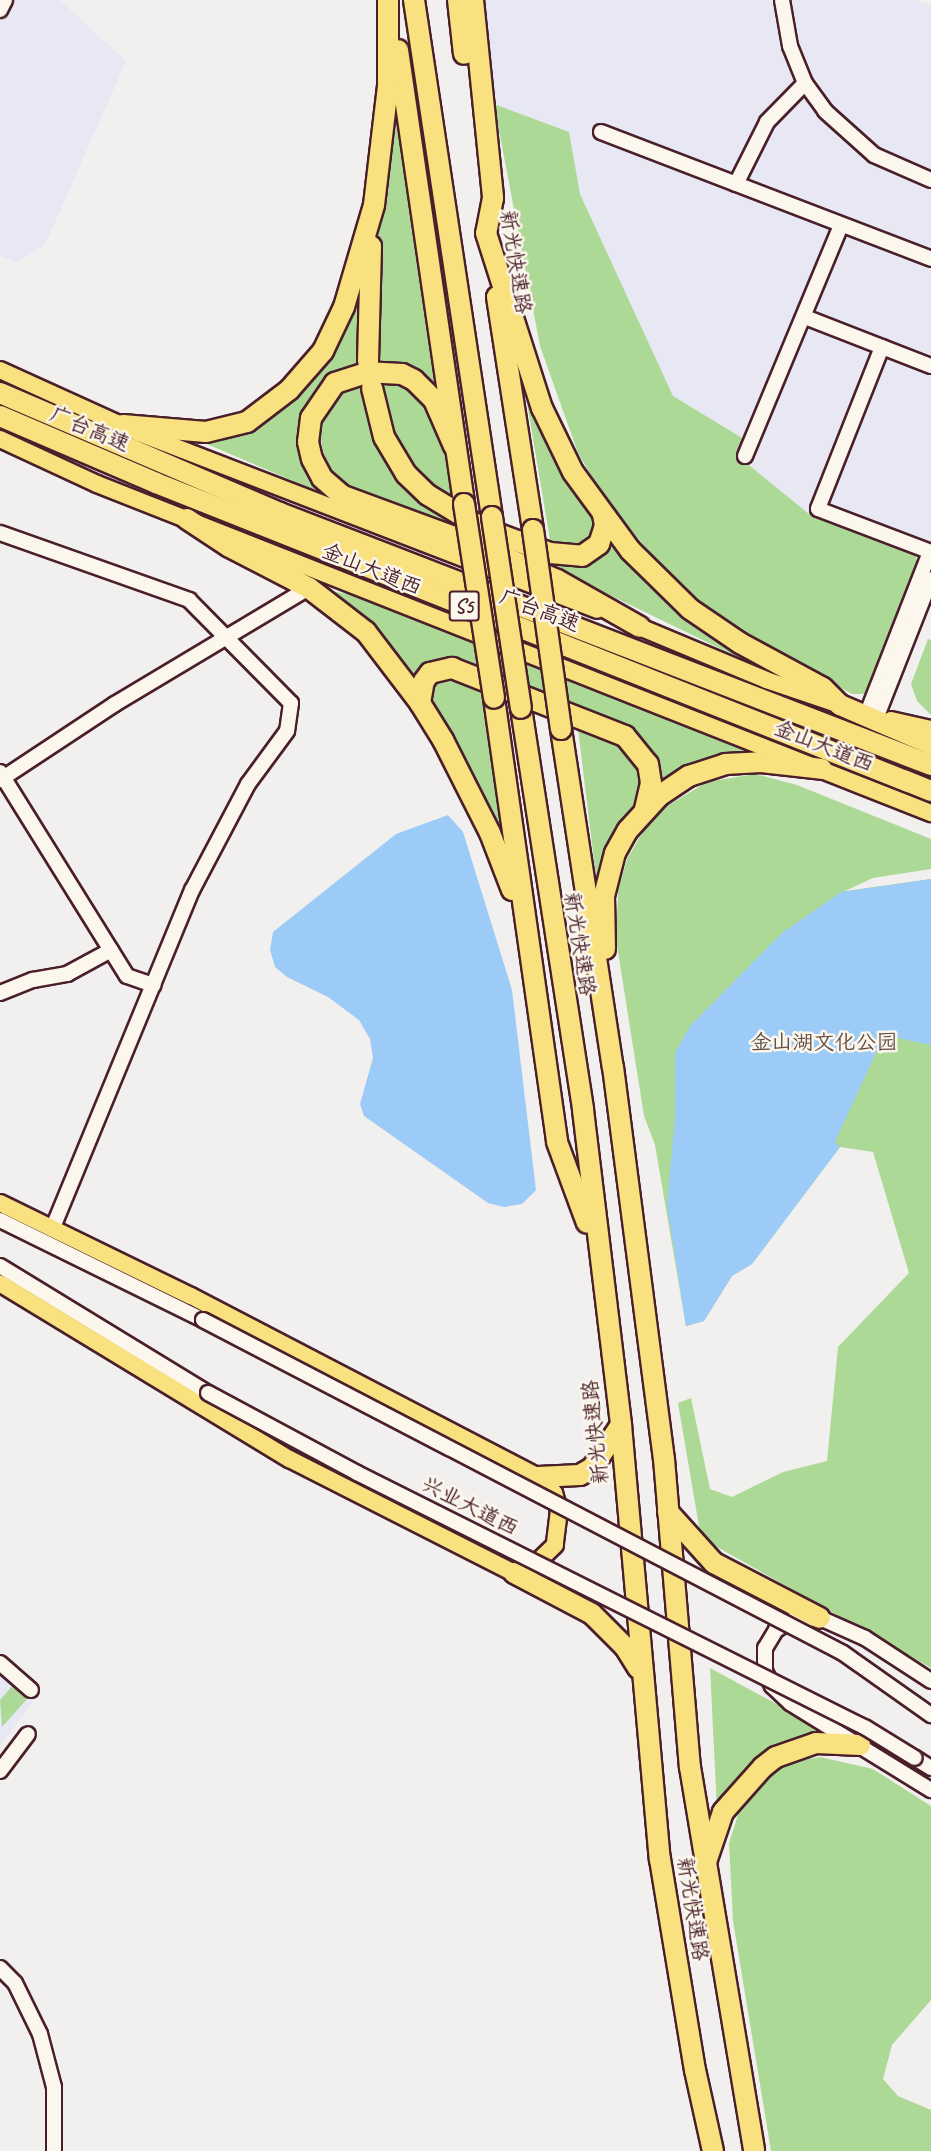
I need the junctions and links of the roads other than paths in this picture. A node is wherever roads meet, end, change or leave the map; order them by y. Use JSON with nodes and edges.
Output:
{"nodes":[{"id":1,"x":5,"y":0,"type":"edge"},
{"id":2,"x":389,"y":0,"type":"edge"},
{"id":3,"x":414,"y":0,"type":"edge"},
{"id":4,"x":458,"y":0,"type":"edge"},
{"id":5,"x":473,"y":0,"type":"edge"},
{"id":6,"x":782,"y":0,"type":"edge"},
{"id":7,"x":0,"y":10,"type":"edge"},
{"id":8,"x":805,"y":83,"type":"junction"},
{"id":9,"x":602,"y":132,"type":"dead end"},
{"id":10,"x":931,"y":180,"type":"edge"},
{"id":11,"x":736,"y":184,"type":"junction"},
{"id":12,"x":374,"y":205,"type":"junction"},
{"id":13,"x":841,"y":225,"type":"junction"},
{"id":14,"x":486,"y":233,"type":"junction"},
{"id":15,"x":931,"y":259,"type":"edge"},
{"id":16,"x":805,"y":317,"type":"junction"},
{"id":17,"x":882,"y":346,"type":"junction"},
{"id":18,"x":368,"y":361,"type":"dead end"},
{"id":19,"x":931,"y":366,"type":"edge"},
{"id":20,"x":0,"y":370,"type":"edge"},
{"id":21,"x":372,"y":388,"type":"dead end"},
{"id":22,"x":0,"y":393,"type":"edge"},
{"id":23,"x":0,"y":416,"type":"edge"},
{"id":24,"x":123,"y":425,"type":"junction"},
{"id":25,"x":0,"y":439,"type":"edge"},
{"id":26,"x":454,"y":446,"type":"junction"},
{"id":27,"x":745,"y":456,"type":"dead end"},
{"id":28,"x":603,"y":515,"type":"junction"},
{"id":29,"x":187,"y":519,"type":"junction"},
{"id":30,"x":0,"y":533,"type":"edge"},
{"id":31,"x":930,"y":552,"type":"edge"},
{"id":32,"x":931,"y":579,"type":"edge"},
{"id":33,"x":309,"y":588,"type":"junction"},
{"id":34,"x":640,"y":627,"type":"junction"},
{"id":35,"x":226,"y":637,"type":"junction"},
{"id":36,"x":420,"y":703,"type":"junction"},
{"id":37,"x":840,"y":705,"type":"junction"},
{"id":38,"x":872,"y":715,"type":"junction"},
{"id":39,"x":931,"y":729,"type":"edge"},
{"id":40,"x":931,"y":744,"type":"edge"},
{"id":41,"x":931,"y":765,"type":"edge"},
{"id":42,"x":822,"y":769,"type":"junction"},
{"id":43,"x":1,"y":777,"type":"edge"},
{"id":44,"x":931,"y":791,"type":"edge"},
{"id":45,"x":645,"y":810,"type":"junction"},
{"id":46,"x":931,"y":813,"type":"edge"},
{"id":47,"x":526,"y":933,"type":"junction"},
{"id":48,"x":111,"y":950,"type":"junction"},
{"id":49,"x":153,"y":986,"type":"junction"},
{"id":50,"x":0,"y":993,"type":"edge"},
{"id":51,"x":629,"y":1191,"type":"junction"},
{"id":52,"x":0,"y":1203,"type":"edge"},
{"id":53,"x":0,"y":1220,"type":"edge"},
{"id":54,"x":52,"y":1229,"type":"junction"},
{"id":55,"x":597,"y":1251,"type":"junction"},
{"id":56,"x":0,"y":1266,"type":"edge"},
{"id":57,"x":0,"y":1283,"type":"edge"},
{"id":58,"x":621,"y":1425,"type":"junction"},
{"id":59,"x":538,"y":1477,"type":"junction"},
{"id":60,"x":668,"y":1512,"type":"junction"},
{"id":61,"x":514,"y":1573,"type":"junction"},
{"id":62,"x":820,"y":1618,"type":"junction"},
{"id":63,"x":0,"y":1663,"type":"edge"},
{"id":64,"x":642,"y":1676,"type":"junction"},
{"id":65,"x":931,"y":1681,"type":"edge"},
{"id":66,"x":31,"y":1690,"type":"dead end"},
{"id":67,"x":931,"y":1715,"type":"edge"},
{"id":68,"x":28,"y":1734,"type":"dead end"},
{"id":69,"x":860,"y":1745,"type":"junction"},
{"id":70,"x":931,"y":1768,"type":"edge"},
{"id":71,"x":0,"y":1771,"type":"edge"},
{"id":72,"x":931,"y":1790,"type":"edge"},
{"id":73,"x":704,"y":1867,"type":"junction"},
{"id":74,"x":0,"y":1968,"type":"edge"},
{"id":75,"x":54,"y":2151,"type":"edge"},
{"id":76,"x":713,"y":2151,"type":"edge"},
{"id":77,"x":754,"y":2151,"type":"edge"}],
"edges":[{"from":1,"to":7,"type":"street"},
{"from":2,"to":12,"type":"highway"},
{"from":2,"to":26,"type":"highway"},
{"from":3,"to":55,"type":"highway","name":"新光快速路","bridge":true},
{"from":4,"to":14,"type":"highway","name":"新光快速路"},
{"from":5,"to":14,"type":"highway"},
{"from":6,"to":8,"type":"street"},
{"from":8,"to":10,"type":"street"},
{"from":8,"to":11,"type":"street"},
{"from":9,"to":11,"type":"street"},
{"from":11,"to":13,"type":"street"},
{"from":12,"to":18,"type":"highway"},
{"from":12,"to":24,"type":"highway"},
{"from":13,"to":15,"type":"street"},
{"from":13,"to":16,"type":"street"},
{"from":14,"to":28,"type":"highway"},
{"from":14,"to":51,"type":"highway","name":"新光快速路","bridge":true},
{"from":16,"to":17,"type":"street"},
{"from":16,"to":27,"type":"street"},
{"from":17,"to":19,"type":"street"},
{"from":17,"to":31,"type":"street"},
{"from":20,"to":24,"type":"main road","name":"金山大道西"},
{"from":21,"to":28,"type":"highway"},
{"from":22,"to":41,"type":"highway","name":"广台高速","number":"S5"},
{"from":23,"to":44,"type":"highway","name":"广台高速","number":"S5"},
{"from":24,"to":34,"type":"main road","name":"金山大道西"},
{"from":25,"to":29,"type":"main road","name":"金山大道西"},
{"from":26,"to":34,"type":"highway"},
{"from":26,"to":47,"type":"highway","bridge":true},
{"from":28,"to":37,"type":"highway"},
{"from":29,"to":33,"type":"highway"},
{"from":29,"to":42,"type":"main road","name":"金山大道西"},
{"from":30,"to":35,"type":"street"},
{"from":31,"to":38,"type":"street"},
{"from":32,"to":38,"type":"street"},
{"from":33,"to":35,"type":"street"},
{"from":33,"to":36,"type":"highway"},
{"from":34,"to":37,"type":"main road","name":"金山大道西"},
{"from":35,"to":43,"type":"street"},
{"from":35,"to":49,"type":"street"},
{"from":36,"to":45,"type":"highway"},
{"from":36,"to":47,"type":"highway"},
{"from":37,"to":38,"type":"main road","name":"金山大道西"},
{"from":37,"to":40,"type":"highway"},
{"from":38,"to":39,"type":"main road","name":"金山大道西"},
{"from":42,"to":45,"type":"highway"},
{"from":42,"to":46,"type":"main road","name":"金山大道西"},
{"from":43,"to":48,"type":"street"},
{"from":45,"to":51,"type":"highway"},
{"from":47,"to":55,"type":"highway"},
{"from":48,"to":49,"type":"street"},
{"from":48,"to":50,"type":"street"},
{"from":49,"to":54,"type":"street"},
{"from":51,"to":60,"type":"highway","name":"新光快速路"},
{"from":52,"to":54,"type":"main road"},
{"from":53,"to":67,"type":"street","name":"兴业大道西","bridge":true},
{"from":54,"to":59,"type":"main road"},
{"from":55,"to":58,"type":"highway","name":"新光快速路"},
{"from":56,"to":70,"type":"street","name":"兴业大道西","bridge":true},
{"from":57,"to":61,"type":"main road"},
{"from":58,"to":59,"type":"highway"},
{"from":58,"to":64,"type":"highway","name":"新光快速路"},
{"from":59,"to":61,"type":"main road"},
{"from":60,"to":62,"type":"highway"},
{"from":60,"to":73,"type":"highway","name":"新光快速路"},
{"from":61,"to":64,"type":"highway"},
{"from":62,"to":65,"type":"street"},
{"from":62,"to":69,"type":"street"},
{"from":63,"to":66,"type":"street"},
{"from":64,"to":76,"type":"highway","name":"新光快速路"},
{"from":68,"to":71,"type":"street"},
{"from":69,"to":72,"type":"street"},
{"from":69,"to":73,"type":"highway"},
{"from":73,"to":77,"type":"highway","name":"新光快速路"},
{"from":74,"to":75,"type":"street"}]}
